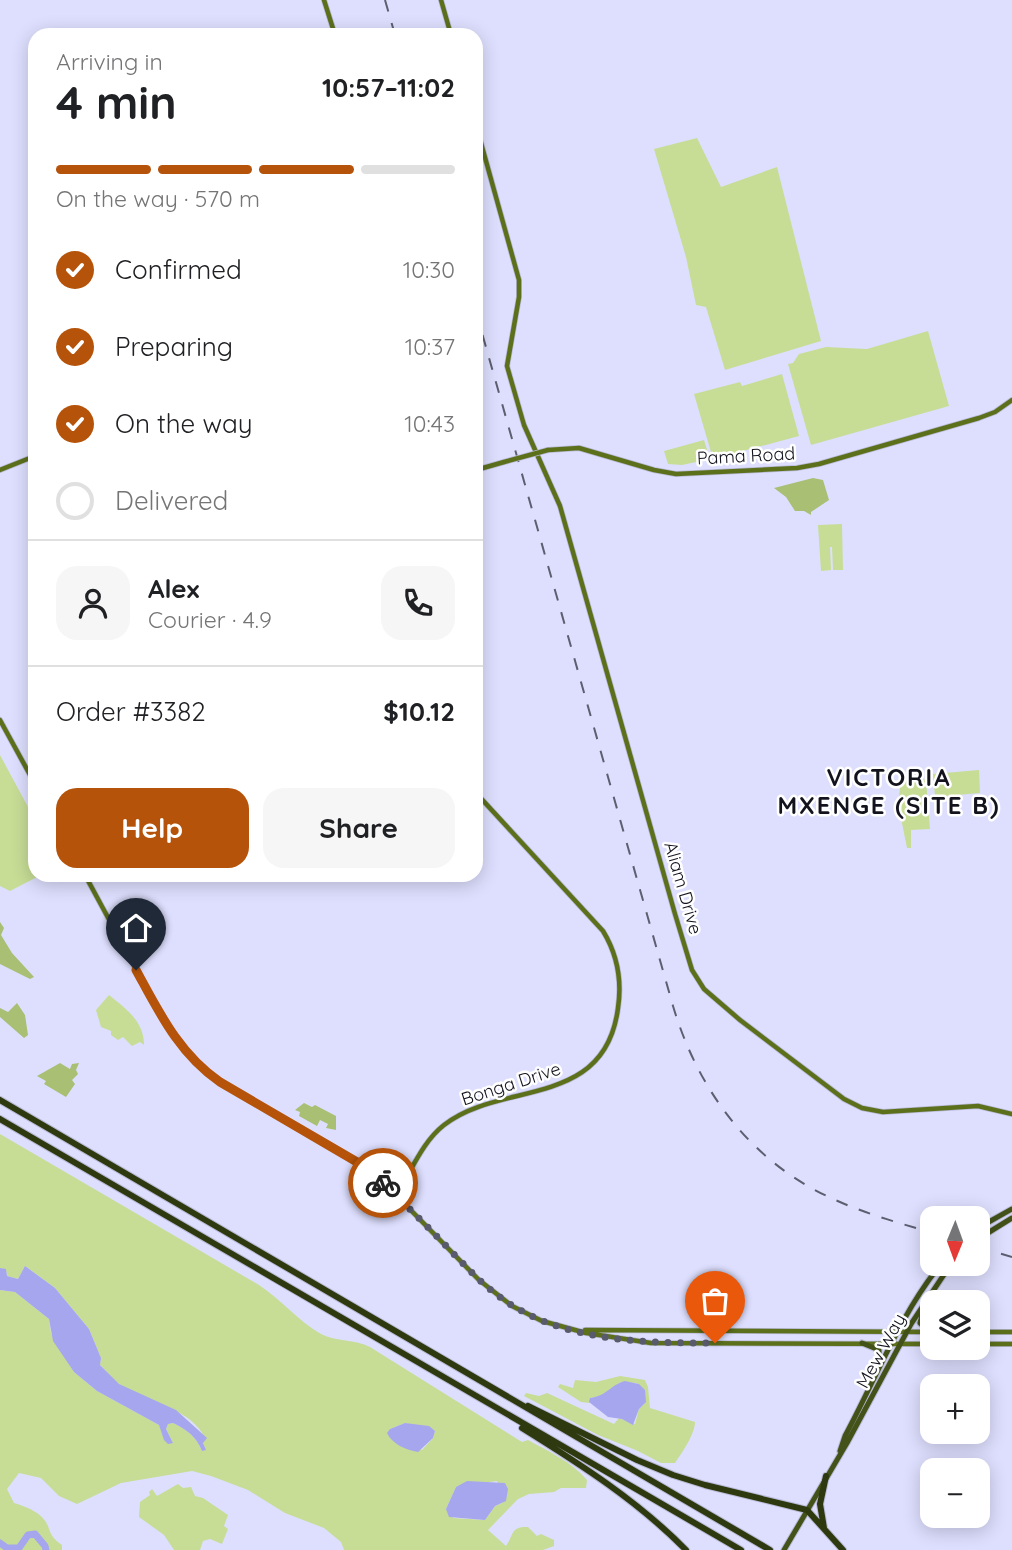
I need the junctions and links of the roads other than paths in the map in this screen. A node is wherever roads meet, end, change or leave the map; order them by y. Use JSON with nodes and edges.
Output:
{"nodes":[{"id":1,"x":324,"y":0,"type":"edge"},
{"id":2,"x":441,"y":0,"type":"edge"},
{"id":3,"x":333,"y":28,"type":"edge"},
{"id":4,"x":449,"y":28,"type":"edge"},
{"id":5,"x":483,"y":149,"type":"edge"},
{"id":6,"x":1012,"y":400,"type":"edge"},
{"id":7,"x":28,"y":459,"type":"edge"},
{"id":8,"x":483,"y":468,"type":"edge"},
{"id":9,"x":0,"y":470,"type":"edge"},
{"id":10,"x":0,"y":719,"type":"edge"},
{"id":11,"x":28,"y":771,"type":"edge"},
{"id":12,"x":483,"y":801,"type":"edge"},
{"id":13,"x":89,"y":882,"type":"edge"},
{"id":14,"x":0,"y":1100,"type":"edge"},
{"id":15,"x":1012,"y":1114,"type":"edge"},
{"id":16,"x":0,"y":1119,"type":"edge"},
{"id":17,"x":396,"y":1195,"type":"junction"},
{"id":18,"x":1012,"y":1209,"type":"edge"},
{"id":19,"x":1012,"y":1218,"type":"edge"},
{"id":20,"x":990,"y":1221,"type":"edge"},
{"id":21,"x":990,"y":1231,"type":"edge"},
{"id":22,"x":932,"y":1276,"type":"edge"},
{"id":23,"x":920,"y":1311,"type":"edge"},
{"id":24,"x":577,"y":1330,"type":"junction"},
{"id":25,"x":899,"y":1332,"type":"junction"},
{"id":26,"x":908,"y":1332,"type":"junction"},
{"id":27,"x":920,"y":1332,"type":"edge"},
{"id":28,"x":990,"y":1332,"type":"edge"},
{"id":29,"x":1012,"y":1332,"type":"edge"},
{"id":30,"x":862,"y":1343,"type":"junction"},
{"id":31,"x":902,"y":1343,"type":"junction"},
{"id":32,"x":893,"y":1344,"type":"junction"},
{"id":33,"x":920,"y":1344,"type":"edge"},
{"id":34,"x":990,"y":1344,"type":"edge"},
{"id":35,"x":1012,"y":1344,"type":"edge"},
{"id":36,"x":878,"y":1371,"type":"junction"},
{"id":37,"x":513,"y":1401,"type":"junction"},
{"id":38,"x":488,"y":1403,"type":"junction"},
{"id":39,"x":839,"y":1454,"type":"junction"},
{"id":40,"x":826,"y":1476,"type":"junction"},
{"id":41,"x":807,"y":1510,"type":"junction"},
{"id":42,"x":825,"y":1530,"type":"junction"},
{"id":43,"x":686,"y":1550,"type":"edge"},
{"id":44,"x":741,"y":1550,"type":"edge"},
{"id":45,"x":770,"y":1550,"type":"edge"},
{"id":46,"x":784,"y":1550,"type":"edge"},
{"id":47,"x":842,"y":1550,"type":"edge"}],
"edges":[{"from":1,"to":3,"type":"street"},
{"from":2,"to":4,"type":"street"},
{"from":5,"to":15,"type":"street","name":"Aliam Drive"},
{"from":6,"to":8,"type":"street","name":"Pama Road","bridge":true},
{"from":7,"to":9,"type":"street"},
{"from":10,"to":11,"type":"street"},
{"from":12,"to":17,"type":"street","name":"Bonga Drive"},
{"from":13,"to":17,"type":"street"},
{"from":14,"to":37,"type":"highway"},
{"from":16,"to":38,"type":"highway"},
{"from":17,"to":24,"type":"street"},
{"from":18,"to":20,"type":"main road"},
{"from":19,"to":21,"type":"main road"},
{"from":22,"to":25,"type":"main road","name":"Mew Way"},
{"from":23,"to":26,"type":"main road","name":"Mew Way"},
{"from":24,"to":25,"type":"street"},
{"from":24,"to":30,"type":"street"},
{"from":25,"to":26,"type":"street"},
{"from":25,"to":32,"type":"main road","name":"Mew Way"},
{"from":26,"to":27,"type":"street"},
{"from":26,"to":31,"type":"main road","name":"Mew Way"},
{"from":28,"to":29,"type":"street"},
{"from":30,"to":32,"type":"street"},
{"from":30,"to":36,"type":"main road"},
{"from":31,"to":32,"type":"street"},
{"from":31,"to":33,"type":"street"},
{"from":31,"to":39,"type":"main road","name":"Mew Way"},
{"from":32,"to":36,"type":"main road","name":"Mew Way"},
{"from":34,"to":35,"type":"street"},
{"from":36,"to":39,"type":"main road","name":"Mew Way"},
{"from":37,"to":41,"type":"highway"},
{"from":37,"to":45,"type":"highway"},
{"from":38,"to":43,"type":"highway"},
{"from":38,"to":44,"type":"highway"},
{"from":39,"to":40,"type":"main road","name":"Mew Way"},
{"from":40,"to":41,"type":"main road","name":"Mew Way"},
{"from":40,"to":42,"type":"highway"},
{"from":41,"to":42,"type":"highway"},
{"from":41,"to":46,"type":"main road","name":"Mew Way"},
{"from":42,"to":47,"type":"highway"}]}
